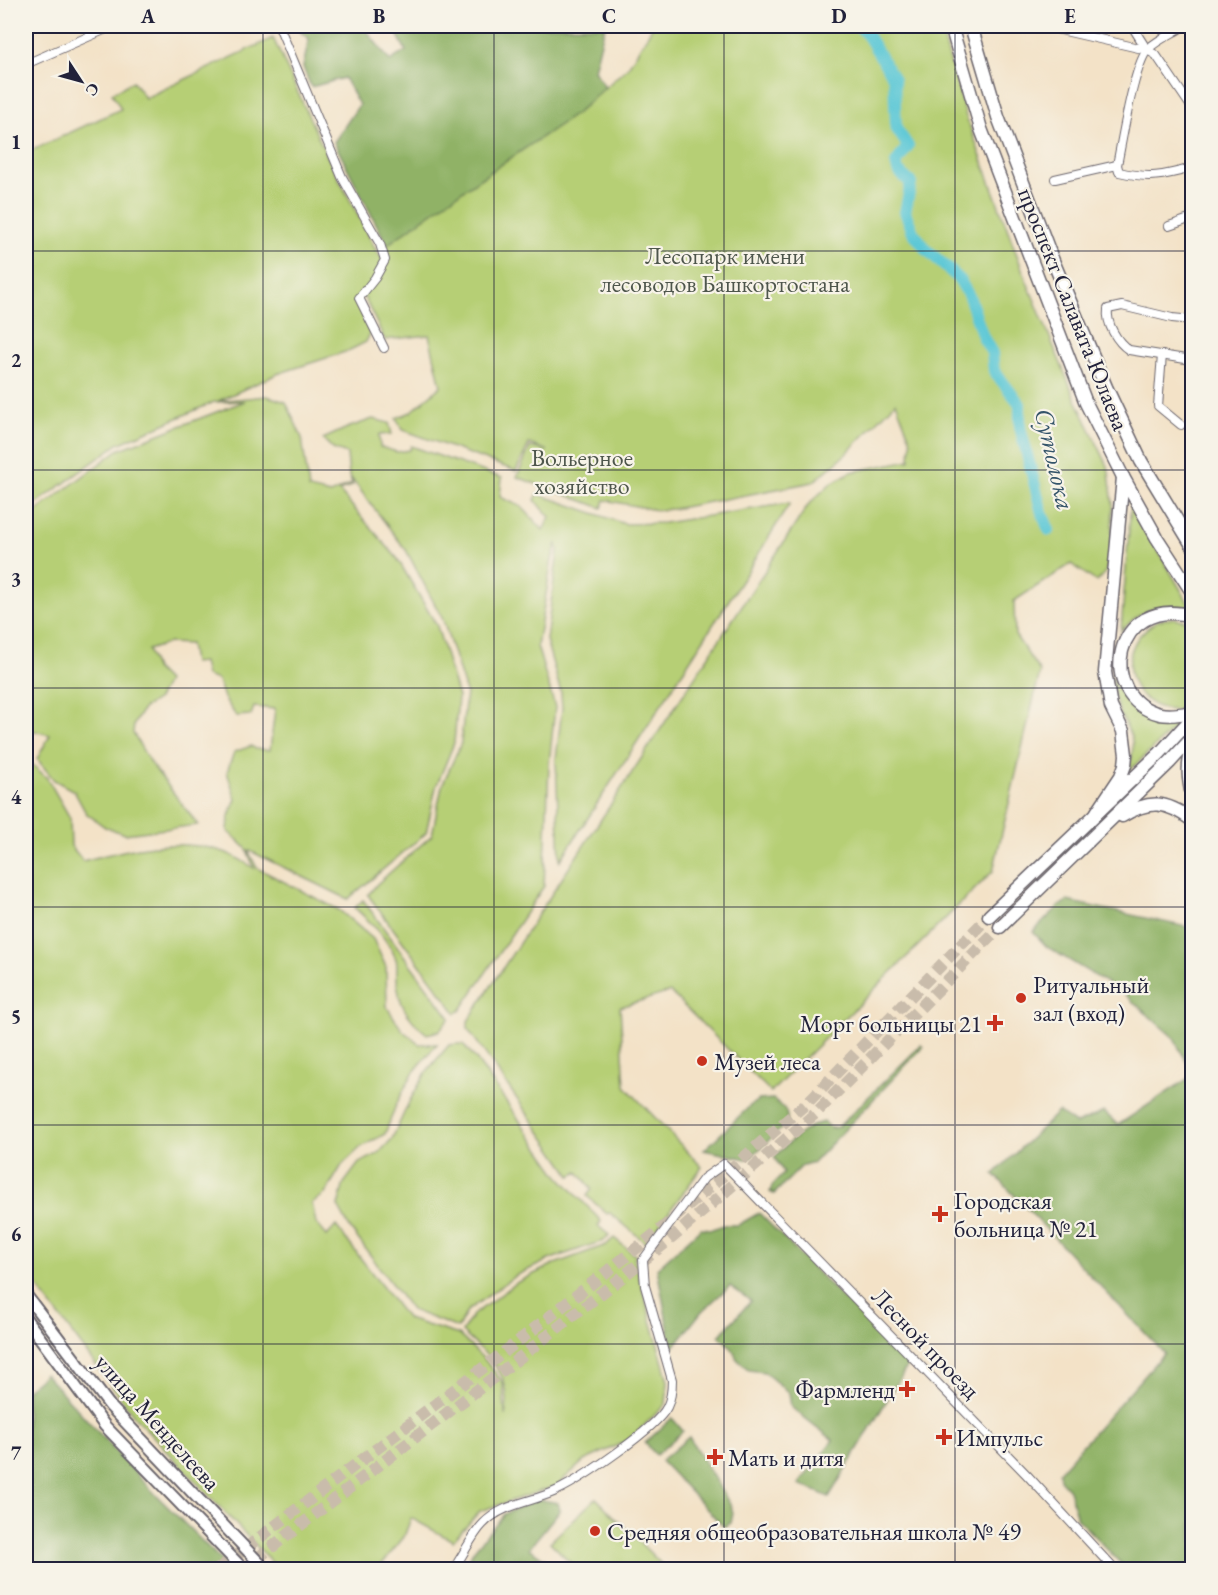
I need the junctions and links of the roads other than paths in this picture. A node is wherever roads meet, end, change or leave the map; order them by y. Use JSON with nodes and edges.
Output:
{"nodes":[{"id":1,"x":113,"y":26,"type":"edge"},
{"id":2,"x":279,"y":26,"type":"edge"},
{"id":3,"x":951,"y":26,"type":"edge"},
{"id":4,"x":971,"y":26,"type":"edge"},
{"id":5,"x":1043,"y":26,"type":"edge"},
{"id":6,"x":1132,"y":26,"type":"edge"},
{"id":7,"x":1184,"y":26,"type":"edge"},
{"id":8,"x":1147,"y":50,"type":"junction"},
{"id":9,"x":26,"y":64,"type":"edge"},
{"id":10,"x":1192,"y":108,"type":"edge"},
{"id":11,"x":1117,"y":165,"type":"junction"},
{"id":12,"x":1192,"y":168,"type":"edge"},
{"id":13,"x":1056,"y":179,"type":"dead end"},
{"id":14,"x":1192,"y":218,"type":"edge"},
{"id":15,"x":1169,"y":226,"type":"dead end"},
{"id":16,"x":1192,"y":320,"type":"edge"},
{"id":17,"x":384,"y":348,"type":"dead end"},
{"id":18,"x":1162,"y":355,"type":"junction"},
{"id":19,"x":1192,"y":360,"type":"edge"},
{"id":20,"x":1181,"y":425,"type":"dead end"},
{"id":21,"x":1123,"y":477,"type":"junction"},
{"id":22,"x":1192,"y":545,"type":"edge"},
{"id":23,"x":1192,"y":592,"type":"edge"},
{"id":24,"x":1192,"y":616,"type":"edge"},
{"id":25,"x":1192,"y":712,"type":"edge"},
{"id":26,"x":1192,"y":718,"type":"edge"},
{"id":27,"x":1192,"y":738,"type":"edge"},
{"id":28,"x":1192,"y":750,"type":"edge"},
{"id":29,"x":1192,"y":795,"type":"edge"},
{"id":30,"x":1097,"y":812,"type":"junction"},
{"id":31,"x":1192,"y":820,"type":"edge"},
{"id":32,"x":1107,"y":823,"type":"junction"},
{"id":33,"x":989,"y":916,"type":"tunnel mouth"},
{"id":34,"x":1000,"y":927,"type":"tunnel mouth"},
{"id":35,"x":26,"y":1295,"type":"edge"},
{"id":36,"x":26,"y":1319,"type":"edge"},
{"id":37,"x":244,"y":1569,"type":"edge"},
{"id":38,"x":266,"y":1569,"type":"edge"},
{"id":39,"x":456,"y":1569,"type":"edge"},
{"id":40,"x":1115,"y":1569,"type":"edge"}],
"edges":[{"from":1,"to":9,"type":"street"},
{"from":2,"to":17,"type":"street"},
{"from":3,"to":21,"type":"main road","name":"проспект Салавата Юлаева"},
{"from":4,"to":22,"type":"main road","name":"проспект Салавата Юлаева"},
{"from":5,"to":8,"type":"street"},
{"from":6,"to":8,"type":"street"},
{"from":7,"to":8,"type":"street"},
{"from":8,"to":10,"type":"street"},
{"from":8,"to":11,"type":"street"},
{"from":11,"to":12,"type":"street"},
{"from":11,"to":13,"type":"street"},
{"from":14,"to":15,"type":"street"},
{"from":16,"to":18,"type":"street"},
{"from":18,"to":19,"type":"street"},
{"from":18,"to":20,"type":"street"},
{"from":21,"to":23,"type":"main road","name":"проспект Салавата Юлаева"},
{"from":21,"to":30,"type":"main road"},
{"from":24,"to":25,"type":"main road"},
{"from":26,"to":30,"type":"main road"},
{"from":27,"to":32,"type":"main road"},
{"from":28,"to":29,"type":"main road"},
{"from":30,"to":33,"type":"main road"},
{"from":31,"to":32,"type":"main road"},
{"from":32,"to":34,"type":"main road"},
{"from":35,"to":38,"type":"main road","name":"улица Менделеева"},
{"from":36,"to":37,"type":"main road","name":"улица Менделеева"},
{"from":39,"to":40,"type":"street","name":"Лесной проезд"}]}
